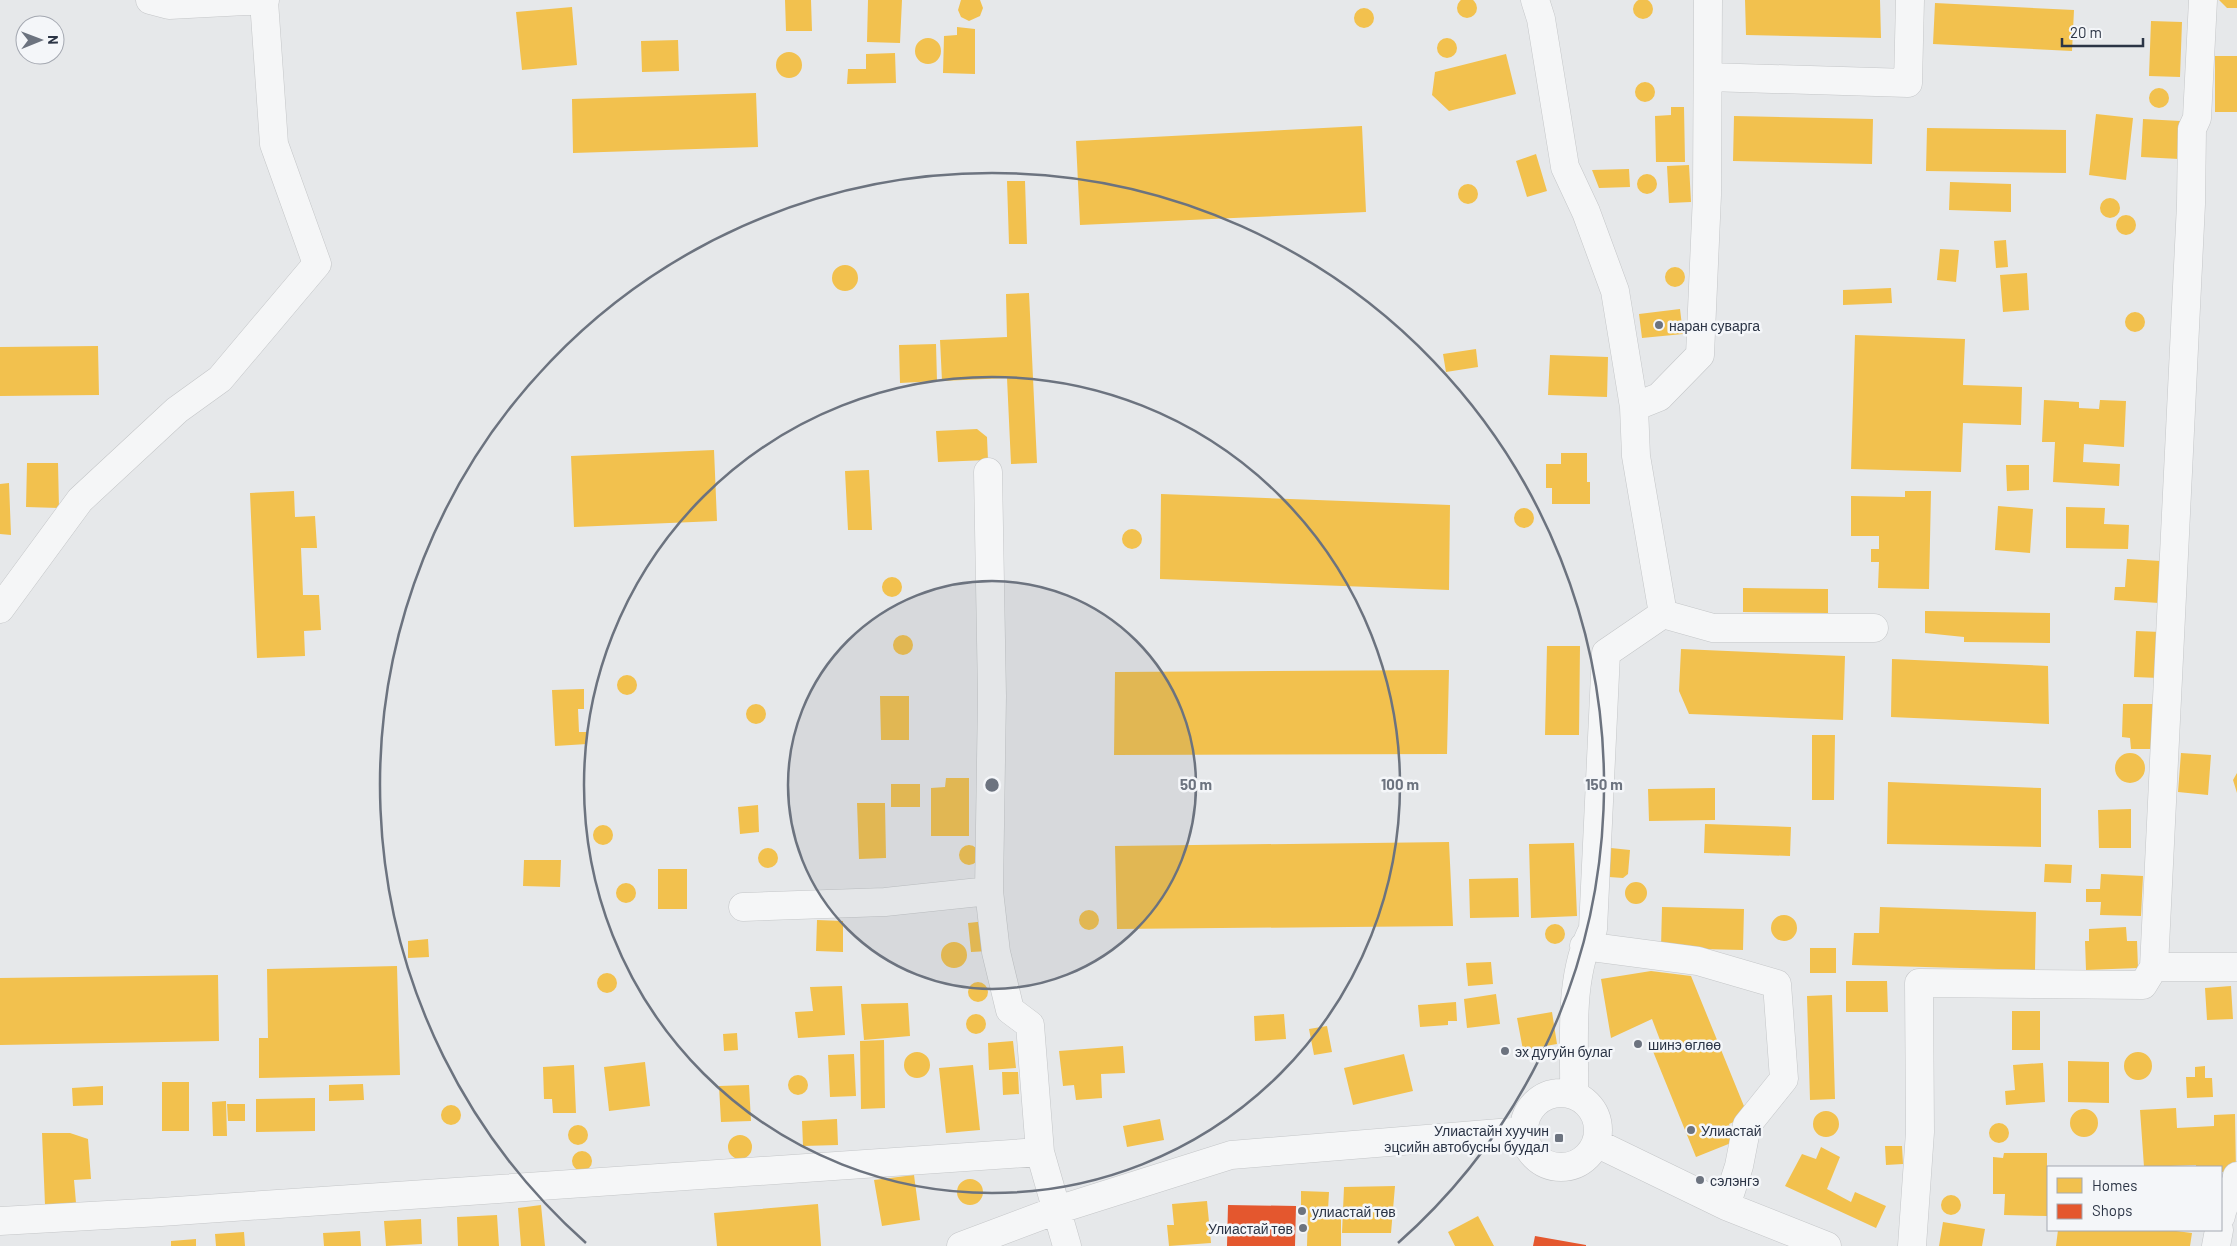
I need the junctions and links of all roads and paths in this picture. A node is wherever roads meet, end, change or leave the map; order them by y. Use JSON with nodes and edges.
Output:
{"nodes":[{"id":1,"x":150,"y":0,"type":"edge"},
{"id":2,"x":264,"y":0,"type":"edge"},
{"id":3,"x":1535,"y":0,"type":"edge"},
{"id":4,"x":1708,"y":0,"type":"edge"},
{"id":5,"x":1910,"y":0,"type":"edge"},
{"id":6,"x":2203,"y":0,"type":"edge"},
{"id":7,"x":1708,"y":77,"type":"junction"},
{"id":8,"x":1634,"y":407,"type":"junction"},
{"id":9,"x":988,"y":472,"type":"dead end"},
{"id":10,"x":0,"y":610,"type":"edge"},
{"id":11,"x":1663,"y":614,"type":"junction"},
{"id":12,"x":1874,"y":628,"type":"dead end"},
{"id":13,"x":989,"y":891,"type":"junction"},
{"id":14,"x":744,"y":907,"type":"dead end"},
{"id":15,"x":1584,"y":946,"type":"junction"},
{"id":16,"x":2154,"y":967,"type":"junction"},
{"id":17,"x":2237,"y":967,"type":"edge"},
{"id":18,"x":1574,"y":1095,"type":"junction"},
{"id":19,"x":1524,"y":1131,"type":"junction"},
{"id":20,"x":1596,"y":1143,"type":"junction"},
{"id":21,"x":1040,"y":1152,"type":"junction"},
{"id":22,"x":2237,"y":1176,"type":"edge"},
{"id":23,"x":1726,"y":1206,"type":"junction"},
{"id":24,"x":1057,"y":1210,"type":"junction"},
{"id":25,"x":2222,"y":1211,"type":"edge"},
{"id":26,"x":0,"y":1221,"type":"edge"},
{"id":27,"x":2219,"y":1231,"type":"edge"},
{"id":28,"x":961,"y":1246,"type":"edge"},
{"id":29,"x":1068,"y":1246,"type":"edge"},
{"id":30,"x":1827,"y":1246,"type":"edge"},
{"id":31,"x":1912,"y":1246,"type":"edge"},
{"id":32,"x":2216,"y":1246,"type":"edge"}],
"edges":[{"from":1,"to":2,"type":"street"},
{"from":2,"to":10,"type":"street"},
{"from":3,"to":8,"type":"street"},
{"from":4,"to":7,"type":"street"},
{"from":5,"to":7,"type":"street"},
{"from":6,"to":16,"type":"street"},
{"from":7,"to":8,"type":"street"},
{"from":8,"to":11,"type":"street"},
{"from":9,"to":13,"type":"street"},
{"from":11,"to":12,"type":"street"},
{"from":11,"to":15,"type":"street"},
{"from":13,"to":14,"type":"street"},
{"from":13,"to":21,"type":"street"},
{"from":15,"to":18,"type":"street"},
{"from":15,"to":23,"type":"street"},
{"from":16,"to":17,"type":"street"},
{"from":16,"to":31,"type":"street"},
{"from":18,"to":19,"type":"street"},
{"from":18,"to":20,"type":"street"},
{"from":19,"to":20,"type":"street"},
{"from":19,"to":24,"type":"street"},
{"from":20,"to":23,"type":"street"},
{"from":21,"to":24,"type":"street"},
{"from":21,"to":26,"type":"street"},
{"from":22,"to":25,"type":"street"},
{"from":23,"to":30,"type":"street"},
{"from":24,"to":28,"type":"street"},
{"from":24,"to":29,"type":"street"},
{"from":27,"to":32,"type":"street"}]}
